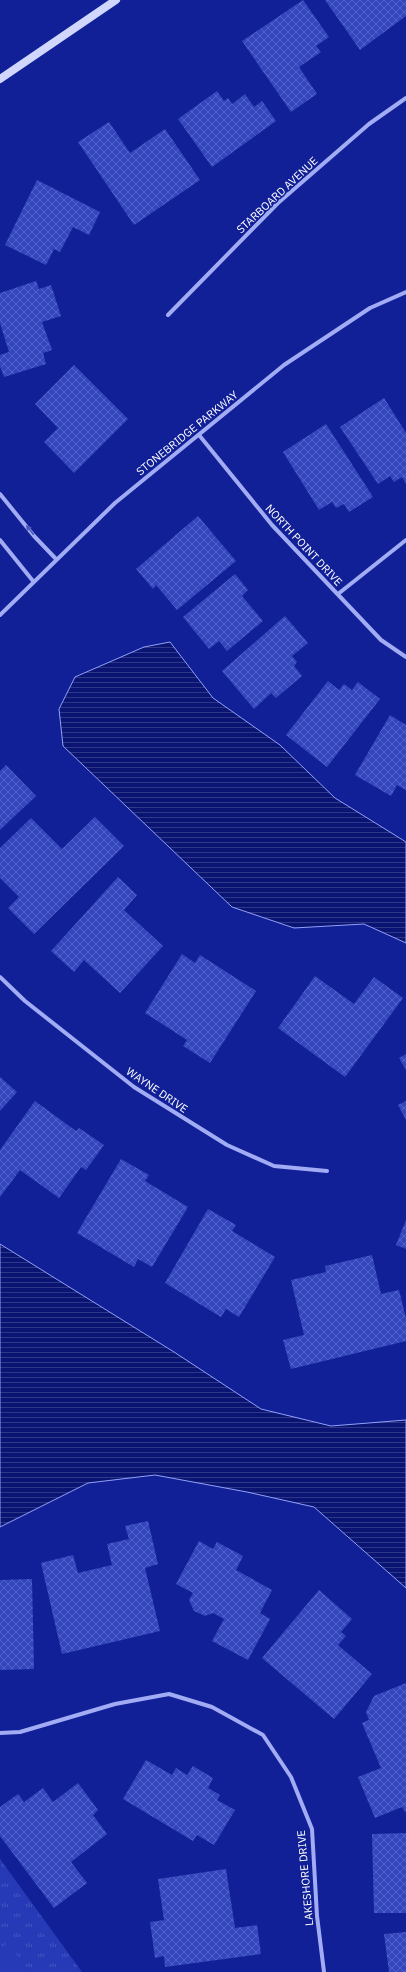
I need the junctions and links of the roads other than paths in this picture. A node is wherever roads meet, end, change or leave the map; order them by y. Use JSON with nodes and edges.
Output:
{"nodes":[{"id":1,"x":116,"y":0,"type":"edge"},
{"id":2,"x":0,"y":79,"type":"edge"},
{"id":3,"x":406,"y":98,"type":"edge"},
{"id":4,"x":406,"y":292,"type":"edge"},
{"id":5,"x":168,"y":315,"type":"dead end"},
{"id":6,"x":199,"y":435,"type":"junction"},
{"id":7,"x":0,"y":494,"type":"edge"},
{"id":8,"x":0,"y":540,"type":"edge"},
{"id":9,"x":406,"y":540,"type":"edge"},
{"id":10,"x":56,"y":559,"type":"junction"},
{"id":11,"x":33,"y":581,"type":"junction"},
{"id":12,"x":338,"y":594,"type":"junction"},
{"id":13,"x":0,"y":615,"type":"edge"},
{"id":14,"x":406,"y":657,"type":"edge"},
{"id":15,"x":0,"y":977,"type":"edge"},
{"id":16,"x":327,"y":1171,"type":"dead end"},
{"id":17,"x":0,"y":1733,"type":"edge"},
{"id":18,"x":324,"y":1972,"type":"edge"}],
"edges":[{"from":1,"to":2,"type":"street"},
{"from":3,"to":5,"type":"street","name":"STARBOARD AVENUE"},
{"from":4,"to":6,"type":"street","name":"STONEBRIDGE PARKWAY"},
{"from":6,"to":10,"type":"street","name":"STONEBRIDGE PARKWAY"},
{"from":6,"to":12,"type":"street","name":"NORTH POINT DRIVE"},
{"from":10,"to":7,"type":"street","one_way":true},
{"from":8,"to":11,"type":"street"},
{"from":9,"to":12,"type":"street"},
{"from":10,"to":11,"type":"street","name":"STONEBRIDGE PARKWAY"},
{"from":11,"to":13,"type":"street","name":"STONEBRIDGE PARKWAY"},
{"from":12,"to":14,"type":"street","name":"NORTH POINT DRIVE"},
{"from":15,"to":16,"type":"street","name":"WAYNE DRIVE"},
{"from":17,"to":18,"type":"street","name":"LAKESHORE DRIVE"}]}
